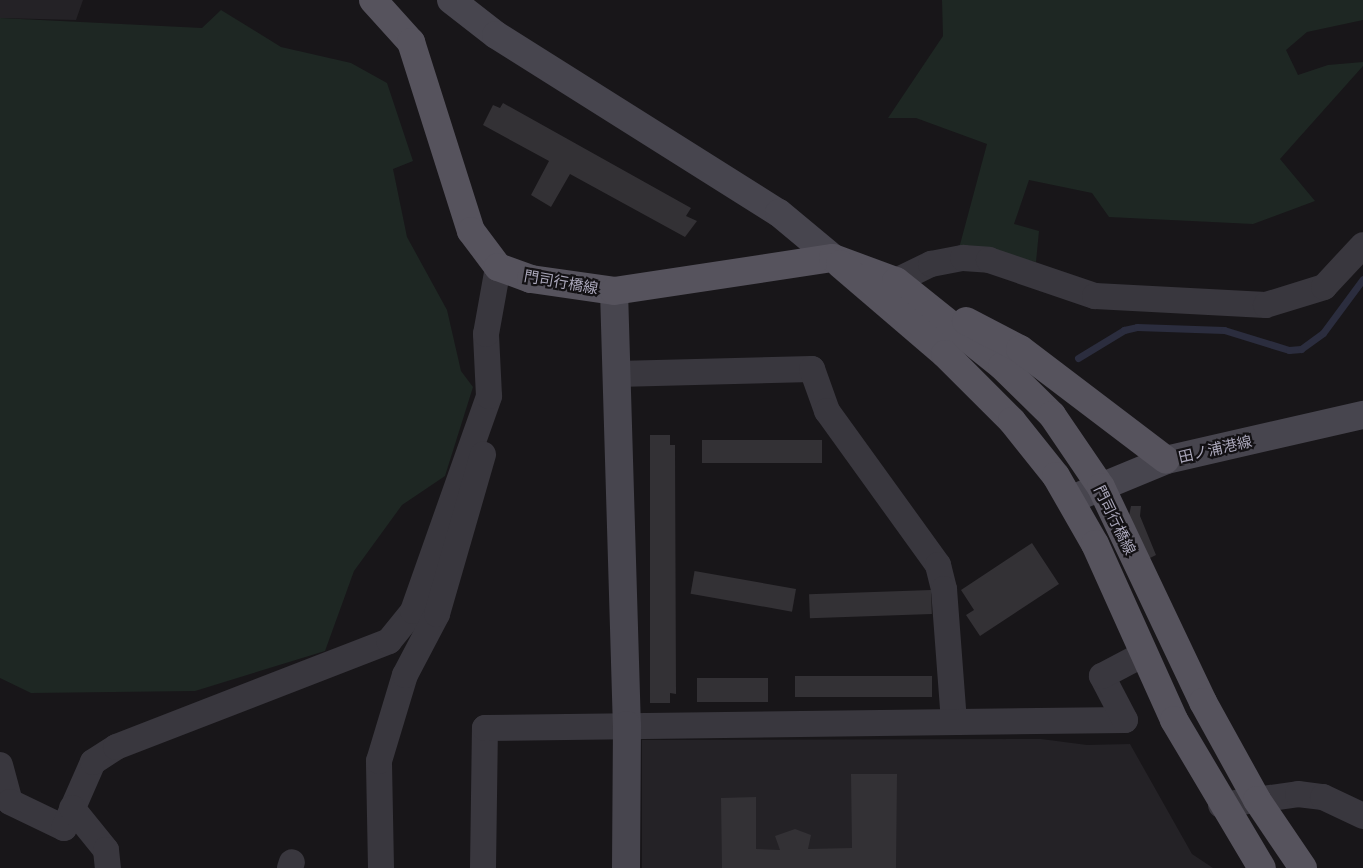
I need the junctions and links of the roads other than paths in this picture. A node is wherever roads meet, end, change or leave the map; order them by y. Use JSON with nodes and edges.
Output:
{"nodes":[{"id":1,"x":373,"y":0,"type":"edge"},
{"id":2,"x":451,"y":0,"type":"edge"},
{"id":3,"x":1363,"y":245,"type":"edge"},
{"id":4,"x":833,"y":258,"type":"junction"},
{"id":5,"x":498,"y":267,"type":"junction"},
{"id":6,"x":896,"y":281,"type":"junction"},
{"id":7,"x":614,"y":291,"type":"junction"},
{"id":8,"x":924,"y":300,"type":"junction"},
{"id":9,"x":617,"y":374,"type":"junction"},
{"id":10,"x":489,"y":396,"type":"junction"},
{"id":11,"x":1363,"y":415,"type":"edge"},
{"id":12,"x":1166,"y":460,"type":"junction"},
{"id":13,"x":1100,"y":487,"type":"junction"},
{"id":14,"x":1072,"y":499,"type":"junction"},
{"id":15,"x":1142,"y":655,"type":"junction"},
{"id":16,"x":954,"y":722,"type":"junction"},
{"id":17,"x":628,"y":725,"type":"junction"},
{"id":18,"x":0,"y":765,"type":"edge"},
{"id":19,"x":1257,"y":800,"type":"junction"},
{"id":20,"x":1221,"y":805,"type":"junction"},
{"id":21,"x":72,"y":808,"type":"junction"},
{"id":22,"x":1363,"y":816,"type":"edge"},
{"id":23,"x":108,"y":868,"type":"edge"},
{"id":24,"x":381,"y":868,"type":"edge"},
{"id":25,"x":483,"y":868,"type":"edge"},
{"id":26,"x":626,"y":868,"type":"edge"},
{"id":27,"x":1262,"y":868,"type":"edge"},
{"id":28,"x":1303,"y":868,"type":"edge"}],
"edges":[{"from":1,"to":5,"type":"main road"},
{"from":2,"to":4,"type":"street"},
{"from":3,"to":6,"type":"street"},
{"from":4,"to":6,"type":"main road","name":"門司行橋線"},
{"from":4,"to":7,"type":"main road","name":"門司行橋線"},
{"from":4,"to":14,"type":"main road","name":"門司行橋線"},
{"from":5,"to":7,"type":"main road","name":"門司行橋線"},
{"from":5,"to":10,"type":"street"},
{"from":6,"to":8,"type":"main road","name":"門司行橋線"},
{"from":7,"to":9,"type":"street"},
{"from":8,"to":12,"type":"main road"},
{"from":8,"to":13,"type":"main road","name":"門司行橋線"},
{"from":9,"to":16,"type":"street"},
{"from":9,"to":17,"type":"street"},
{"from":10,"to":21,"type":"street"},
{"from":10,"to":24,"type":"street"},
{"from":11,"to":12,"type":"street","name":"田ノ浦港線"},
{"from":12,"to":13,"type":"street","name":"田ノ浦港線"},
{"from":13,"to":14,"type":"street","name":"田ノ浦港線"},
{"from":13,"to":19,"type":"main road","name":"門司行橋線"},
{"from":14,"to":15,"type":"main road","name":"門司行橋線"},
{"from":15,"to":16,"type":"street"},
{"from":15,"to":20,"type":"main road","name":"門司行橋線"},
{"from":16,"to":17,"type":"street"},
{"from":17,"to":25,"type":"street"},
{"from":17,"to":26,"type":"street"},
{"from":18,"to":21,"type":"street"},
{"from":19,"to":20,"type":"street"},
{"from":19,"to":22,"type":"street"},
{"from":19,"to":28,"type":"main road","name":"門司行橋線"},
{"from":20,"to":27,"type":"main road","name":"門司行橋線"},
{"from":21,"to":23,"type":"street"}]}
